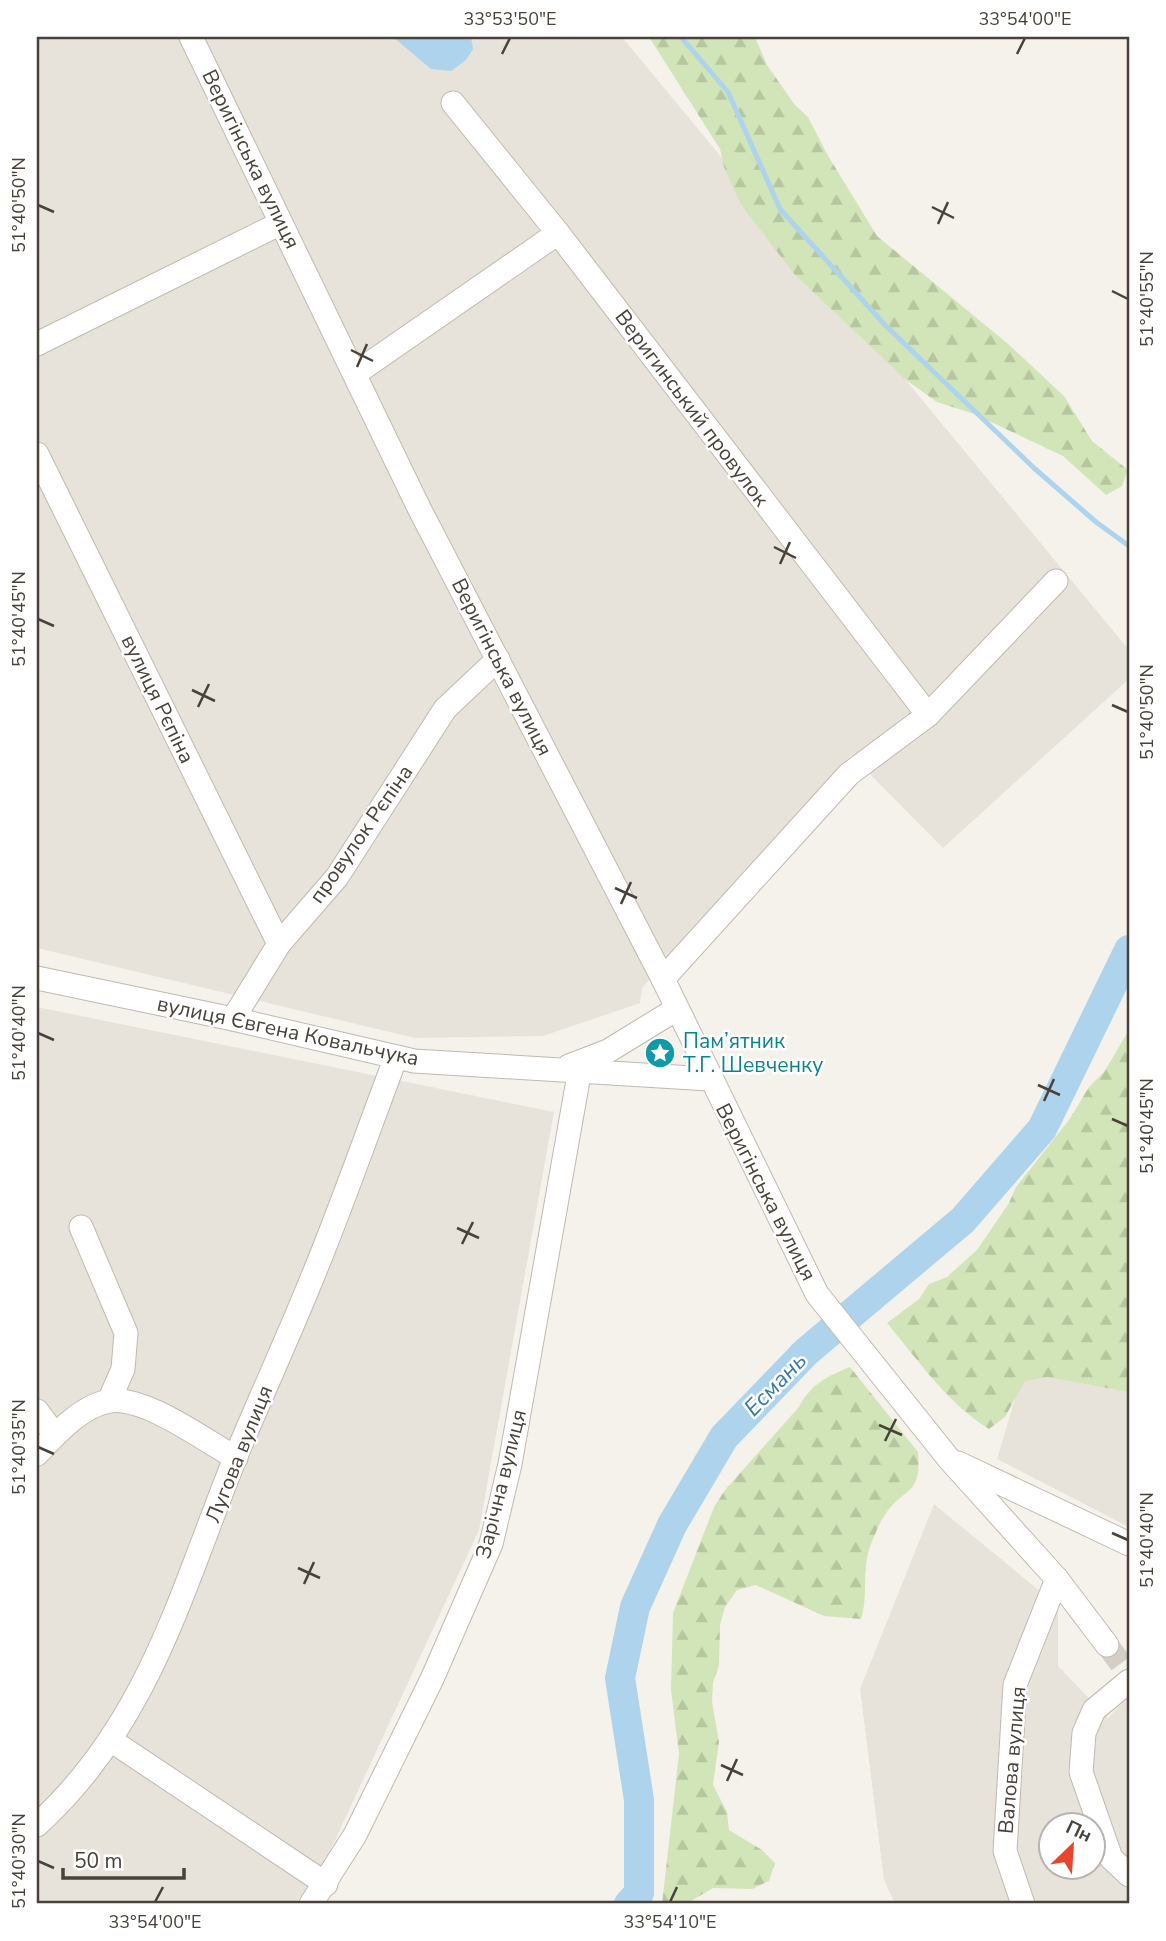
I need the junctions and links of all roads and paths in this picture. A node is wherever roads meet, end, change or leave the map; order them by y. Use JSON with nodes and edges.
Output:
{"nodes":[{"id":1,"x":191,"y":37,"type":"edge"},
{"id":2,"x":453,"y":103,"type":"dead end"},
{"id":3,"x":281,"y":223,"type":"junction"},
{"id":4,"x":558,"y":233,"type":"junction"},
{"id":5,"x":37,"y":344,"type":"edge"},
{"id":6,"x":356,"y":373,"type":"junction"},
{"id":7,"x":37,"y":454,"type":"edge"},
{"id":8,"x":1056,"y":581,"type":"dead end"},
{"id":9,"x":498,"y":659,"type":"junction"},
{"id":10,"x":928,"y":715,"type":"junction"},
{"id":11,"x":279,"y":944,"type":"junction"},
{"id":12,"x":37,"y":978,"type":"edge"},
{"id":13,"x":663,"y":979,"type":"junction"},
{"id":14,"x":675,"y":1010,"type":"junction"},
{"id":15,"x":233,"y":1019,"type":"junction"},
{"id":16,"x":396,"y":1057,"type":"junction"},
{"id":17,"x":573,"y":1069,"type":"junction"},
{"id":18,"x":709,"y":1079,"type":"junction"},
{"id":19,"x":81,"y":1227,"type":"dead end"},
{"id":20,"x":108,"y":1401,"type":"junction"},
{"id":21,"x":37,"y":1411,"type":"edge"},
{"id":22,"x":55,"y":1435,"type":"junction"},
{"id":23,"x":37,"y":1454,"type":"edge"},
{"id":24,"x":236,"y":1458,"type":"junction"},
{"id":25,"x":949,"y":1459,"type":"junction"},
{"id":26,"x":1129,"y":1544,"type":"edge"},
{"id":27,"x":1057,"y":1578,"type":"junction"},
{"id":28,"x":1107,"y":1645,"type":"tunnel mouth"},
{"id":29,"x":1129,"y":1681,"type":"edge"},
{"id":30,"x":112,"y":1741,"type":"junction"},
{"id":31,"x":37,"y":1825,"type":"edge"},
{"id":32,"x":1129,"y":1875,"type":"edge"},
{"id":33,"x":326,"y":1884,"type":"junction"},
{"id":34,"x":311,"y":1904,"type":"edge"},
{"id":35,"x":1023,"y":1904,"type":"edge"}],
"edges":[{"from":1,"to":3,"type":"street","name":"Веригінська вулиця"},
{"from":2,"to":4,"type":"street","name":"Веригинський провулок"},
{"from":3,"to":5,"type":"street"},
{"from":3,"to":6,"type":"street","name":"Веригінська вулиця"},
{"from":4,"to":6,"type":"street"},
{"from":4,"to":10,"type":"street","name":"Веригинський провулок"},
{"from":6,"to":9,"type":"street","name":"Веригінська вулиця"},
{"from":7,"to":11,"type":"street","name":"вулиця Рєпіна"},
{"from":8,"to":10,"type":"street"},
{"from":9,"to":11,"type":"street","name":"провулок Рєпіна"},
{"from":9,"to":13,"type":"street","name":"Веригінська вулиця"},
{"from":10,"to":13,"type":"street"},
{"from":11,"to":15,"type":"street","name":"провулок Рєпіна"},
{"from":12,"to":15,"type":"street","name":"вулиця Євгена Ковальчука"},
{"from":13,"to":14,"type":"street","name":"Веригінська вулиця"},
{"from":14,"to":17,"type":"street"},
{"from":14,"to":18,"type":"street","name":"Веригінська вулиця"},
{"from":15,"to":16,"type":"street","name":"вулиця Євгена Ковальчука"},
{"from":16,"to":17,"type":"street","name":"вулиця Євгена Ковальчука"},
{"from":16,"to":24,"type":"street","name":"Лугова вулиця"},
{"from":17,"to":18,"type":"street","name":"вулиця Євгена Ковальчука"},
{"from":17,"to":33,"type":"street","name":"Зарічна вулиця"},
{"from":18,"to":25,"type":"street","name":"Веригінська вулиця"},
{"from":19,"to":20,"type":"street"},
{"from":20,"to":22,"type":"street"},
{"from":20,"to":24,"type":"street"},
{"from":21,"to":22,"type":"street"},
{"from":22,"to":23,"type":"street"},
{"from":24,"to":30,"type":"street","name":"Лугова вулиця"},
{"from":25,"to":26,"type":"street"},
{"from":25,"to":27,"type":"street"},
{"from":27,"to":28,"type":"street"},
{"from":27,"to":35,"type":"street","name":"Валова вулиця"},
{"from":29,"to":32,"type":"street"},
{"from":30,"to":31,"type":"street","name":"Лугова вулиця"},
{"from":30,"to":33,"type":"street"},
{"from":33,"to":34,"type":"street","name":"Зарічна вулиця"}]}
